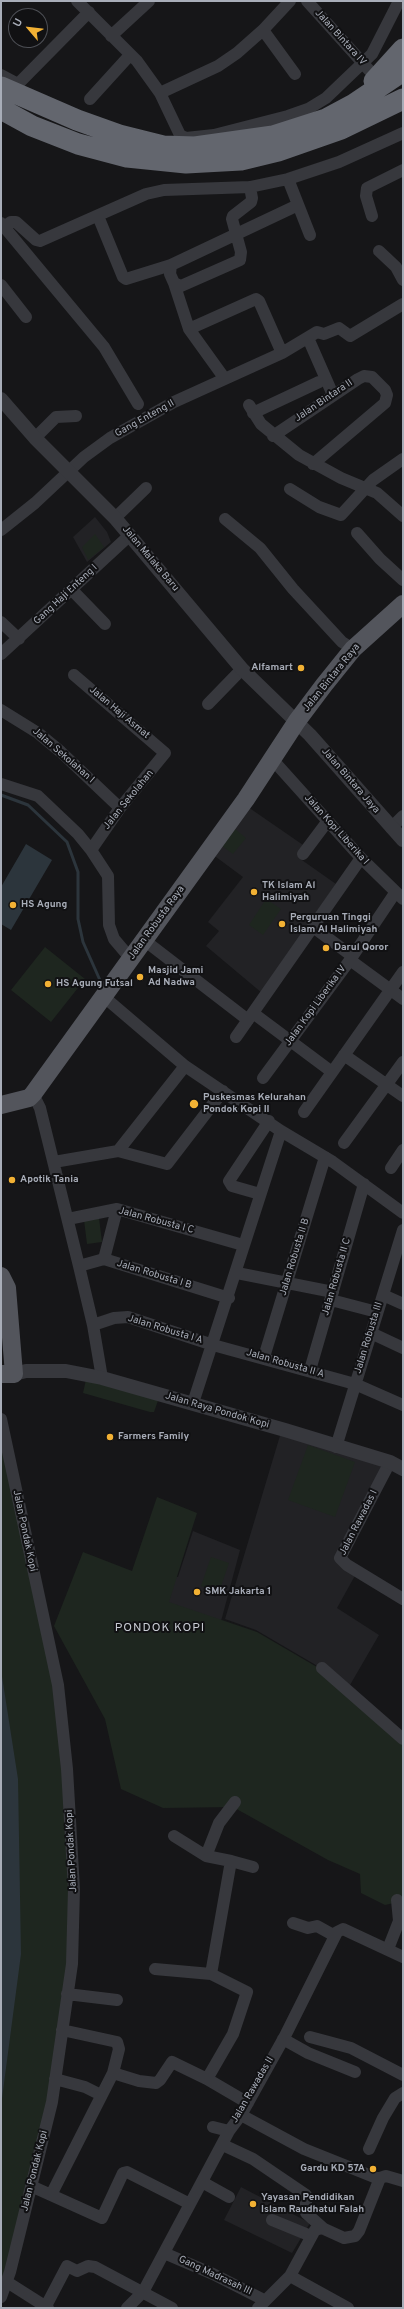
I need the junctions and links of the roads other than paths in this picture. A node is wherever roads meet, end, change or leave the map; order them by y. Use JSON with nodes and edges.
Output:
{"nodes":[{"id":1,"x":77,"y":1,"type":"edge"},
{"id":2,"x":149,"y":1,"type":"edge"},
{"id":3,"x":290,"y":1,"type":"edge"},
{"id":4,"x":399,"y":1,"type":"edge"},
{"id":5,"x":314,"y":4,"type":"edge"},
{"id":6,"x":89,"y":12,"type":"junction"},
{"id":7,"x":263,"y":30,"type":"junction"},
{"id":8,"x":111,"y":36,"type":"junction"},
{"id":9,"x":403,"y":49,"type":"edge"},
{"id":10,"x":130,"y":56,"type":"junction"},
{"id":11,"x":363,"y":64,"type":"junction"},
{"id":12,"x":403,"y":71,"type":"edge"},
{"id":13,"x":294,"y":74,"type":"dead end"},
{"id":14,"x":1,"y":75,"type":"edge"},
{"id":15,"x":374,"y":76,"type":"dead end"},
{"id":16,"x":403,"y":82,"type":"edge"},
{"id":17,"x":1,"y":87,"type":"edge"},
{"id":18,"x":160,"y":93,"type":"junction"},
{"id":19,"x":90,"y":99,"type":"dead end"},
{"id":20,"x":403,"y":99,"type":"edge"},
{"id":21,"x":354,"y":104,"type":"junction"},
{"id":22,"x":1,"y":109,"type":"edge"},
{"id":23,"x":403,"y":133,"type":"edge"},
{"id":24,"x":317,"y":136,"type":"junction"},
{"id":25,"x":403,"y":170,"type":"edge"},
{"id":26,"x":288,"y":179,"type":"junction"},
{"id":27,"x":250,"y":187,"type":"junction"},
{"id":28,"x":298,"y":205,"type":"junction"},
{"id":29,"x":98,"y":216,"type":"junction"},
{"id":30,"x":372,"y":216,"type":"dead end"},
{"id":31,"x":4,"y":229,"type":"edge"},
{"id":32,"x":236,"y":234,"type":"junction"},
{"id":33,"x":310,"y":234,"type":"dead end"},
{"id":34,"x":379,"y":251,"type":"dead end"},
{"id":35,"x":171,"y":265,"type":"junction"},
{"id":36,"x":403,"y":280,"type":"edge"},
{"id":37,"x":174,"y":283,"type":"junction"},
{"id":38,"x":1,"y":286,"type":"edge"},
{"id":39,"x":403,"y":304,"type":"edge"},
{"id":40,"x":26,"y":317,"type":"dead end"},
{"id":41,"x":189,"y":329,"type":"junction"},
{"id":42,"x":308,"y":338,"type":"junction"},
{"id":43,"x":282,"y":353,"type":"junction"},
{"id":44,"x":225,"y":379,"type":"junction"},
{"id":45,"x":319,"y":382,"type":"dead end"},
{"id":46,"x":333,"y":395,"type":"junction"},
{"id":47,"x":1,"y":399,"type":"edge"},
{"id":48,"x":138,"y":404,"type":"dead end"},
{"id":49,"x":76,"y":416,"type":"dead end"},
{"id":50,"x":273,"y":436,"type":"junction"},
{"id":51,"x":35,"y":438,"type":"junction"},
{"id":52,"x":403,"y":459,"type":"edge"},
{"id":53,"x":313,"y":464,"type":"junction"},
{"id":54,"x":69,"y":472,"type":"junction"},
{"id":55,"x":146,"y":488,"type":"dead end"},
{"id":56,"x":367,"y":488,"type":"junction"},
{"id":57,"x":290,"y":489,"type":"dead end"},
{"id":58,"x":403,"y":516,"type":"edge"},
{"id":59,"x":115,"y":518,"type":"junction"},
{"id":60,"x":225,"y":519,"type":"dead end"},
{"id":61,"x":1,"y":530,"type":"edge"},
{"id":62,"x":357,"y":533,"type":"dead end"},
{"id":63,"x":130,"y":535,"type":"junction"},
{"id":64,"x":403,"y":580,"type":"edge"},
{"id":65,"x":72,"y":590,"type":"junction"},
{"id":66,"x":403,"y":604,"type":"edge"},
{"id":67,"x":1,"y":622,"type":"edge"},
{"id":68,"x":105,"y":624,"type":"dead end"},
{"id":69,"x":19,"y":639,"type":"junction"},
{"id":70,"x":353,"y":649,"type":"junction"},
{"id":71,"x":1,"y":654,"type":"edge"},
{"id":72,"x":242,"y":669,"type":"junction"},
{"id":73,"x":74,"y":675,"type":"dead end"},
{"id":74,"x":208,"y":704,"type":"dead end"},
{"id":75,"x":1,"y":710,"type":"edge"},
{"id":76,"x":297,"y":721,"type":"junction"},
{"id":77,"x":164,"y":750,"type":"joint"},
{"id":78,"x":272,"y":759,"type":"junction"},
{"id":79,"x":1,"y":784,"type":"edge"},
{"id":80,"x":120,"y":808,"type":"junction"},
{"id":81,"x":403,"y":816,"type":"edge"},
{"id":82,"x":327,"y":822,"type":"junction"},
{"id":83,"x":391,"y":828,"type":"junction"},
{"id":84,"x":403,"y":840,"type":"edge"},
{"id":85,"x":91,"y":850,"type":"junction"},
{"id":86,"x":303,"y":854,"type":"dead end"},
{"id":87,"x":361,"y":858,"type":"junction"},
{"id":88,"x":399,"y":896,"type":"edge"},
{"id":89,"x":313,"y":927,"type":"junction"},
{"id":90,"x":144,"y":940,"type":"junction"},
{"id":91,"x":131,"y":958,"type":"junction"},
{"id":92,"x":351,"y":958,"type":"junction"},
{"id":93,"x":403,"y":972,"type":"edge"},
{"id":94,"x":390,"y":990,"type":"junction"},
{"id":95,"x":106,"y":993,"type":"junction"},
{"id":96,"x":403,"y":999,"type":"edge"},
{"id":97,"x":250,"y":1016,"type":"junction"},
{"id":98,"x":236,"y":1037,"type":"dead end"},
{"id":99,"x":290,"y":1041,"type":"junction"},
{"id":100,"x":344,"y":1055,"type":"junction"},
{"id":101,"x":403,"y":1062,"type":"edge"},
{"id":102,"x":185,"y":1066,"type":"junction"},
{"id":103,"x":332,"y":1072,"type":"junction"},
{"id":104,"x":263,"y":1078,"type":"dead end"},
{"id":105,"x":387,"y":1084,"type":"junction"},
{"id":106,"x":223,"y":1091,"type":"junction"},
{"id":107,"x":33,"y":1094,"type":"junction"},
{"id":108,"x":403,"y":1096,"type":"edge"},
{"id":109,"x":1,"y":1104,"type":"edge"},
{"id":110,"x":304,"y":1112,"type":"dead end"},
{"id":111,"x":269,"y":1121,"type":"junction"},
{"id":112,"x":281,"y":1131,"type":"junction"},
{"id":113,"x":344,"y":1143,"type":"dead end"},
{"id":114,"x":403,"y":1150,"type":"edge"},
{"id":115,"x":118,"y":1151,"type":"junction"},
{"id":116,"x":326,"y":1157,"type":"junction"},
{"id":117,"x":54,"y":1162,"type":"junction"},
{"id":118,"x":391,"y":1168,"type":"dead end"},
{"id":119,"x":364,"y":1184,"type":"junction"},
{"id":120,"x":260,"y":1194,"type":"junction"},
{"id":121,"x":118,"y":1209,"type":"junction"},
{"id":122,"x":403,"y":1214,"type":"edge"},
{"id":123,"x":68,"y":1219,"type":"junction"},
{"id":124,"x":403,"y":1230,"type":"edge"},
{"id":125,"x":243,"y":1245,"type":"junction"},
{"id":126,"x":104,"y":1259,"type":"junction"},
{"id":127,"x":79,"y":1266,"type":"junction"},
{"id":128,"x":237,"y":1273,"type":"junction"},
{"id":129,"x":1,"y":1276,"type":"edge"},
{"id":130,"x":287,"y":1284,"type":"junction"},
{"id":131,"x":383,"y":1295,"type":"junction"},
{"id":132,"x":332,"y":1296,"type":"junction"},
{"id":133,"x":229,"y":1298,"type":"junction"},
{"id":134,"x":403,"y":1304,"type":"edge"},
{"id":135,"x":377,"y":1312,"type":"junction"},
{"id":136,"x":93,"y":1325,"type":"junction"},
{"id":137,"x":371,"y":1333,"type":"junction"},
{"id":138,"x":214,"y":1345,"type":"junction"},
{"id":139,"x":403,"y":1348,"type":"edge"},
{"id":140,"x":264,"y":1357,"type":"junction"},
{"id":141,"x":11,"y":1367,"type":"edge"},
{"id":142,"x":310,"y":1370,"type":"junction"},
{"id":143,"x":102,"y":1378,"type":"junction"},
{"id":144,"x":355,"y":1384,"type":"junction"},
{"id":145,"x":193,"y":1404,"type":"junction"},
{"id":146,"x":403,"y":1405,"type":"edge"},
{"id":147,"x":1,"y":1419,"type":"edge"},
{"id":148,"x":336,"y":1447,"type":"junction"},
{"id":149,"x":390,"y":1462,"type":"junction"},
{"id":150,"x":403,"y":1469,"type":"edge"},
{"id":151,"x":403,"y":1599,"type":"edge"},
{"id":152,"x":322,"y":1668,"type":"dead end"},
{"id":153,"x":403,"y":1739,"type":"edge"},
{"id":154,"x":235,"y":1802,"type":"dead end"},
{"id":155,"x":174,"y":1836,"type":"dead end"},
{"id":156,"x":206,"y":1856,"type":"junction"},
{"id":157,"x":231,"y":1861,"type":"junction"},
{"id":158,"x":252,"y":1867,"type":"dead end"},
{"id":159,"x":397,"y":1900,"type":"dead end"},
{"id":160,"x":293,"y":1923,"type":"dead end"},
{"id":161,"x":335,"y":1936,"type":"junction"},
{"id":162,"x":388,"y":1949,"type":"junction"},
{"id":163,"x":403,"y":1957,"type":"edge"},
{"id":164,"x":155,"y":1969,"type":"dead end"},
{"id":165,"x":211,"y":1974,"type":"junction"},
{"id":166,"x":67,"y":1994,"type":"junction"},
{"id":167,"x":117,"y":2000,"type":"dead end"},
{"id":168,"x":62,"y":2030,"type":"junction"},
{"id":169,"x":310,"y":2038,"type":"dead end"},
{"id":170,"x":283,"y":2039,"type":"junction"},
{"id":171,"x":355,"y":2072,"type":"dead end"},
{"id":172,"x":113,"y":2073,"type":"junction"},
{"id":173,"x":403,"y":2075,"type":"edge"},
{"id":174,"x":55,"y":2079,"type":"junction"},
{"id":175,"x":207,"y":2079,"type":"junction"},
{"id":176,"x":403,"y":2093,"type":"edge"},
{"id":177,"x":101,"y":2095,"type":"junction"},
{"id":178,"x":248,"y":2103,"type":"junction"},
{"id":179,"x":241,"y":2115,"type":"junction"},
{"id":180,"x":212,"y":2127,"type":"dead end"},
{"id":181,"x":228,"y":2132,"type":"junction"},
{"id":182,"x":223,"y":2145,"type":"junction"},
{"id":183,"x":369,"y":2150,"type":"dead end"},
{"id":184,"x":379,"y":2179,"type":"junction"},
{"id":185,"x":403,"y":2181,"type":"edge"},
{"id":186,"x":202,"y":2182,"type":"junction"},
{"id":187,"x":31,"y":2186,"type":"junction"},
{"id":188,"x":51,"y":2195,"type":"junction"},
{"id":189,"x":229,"y":2197,"type":"dead end"},
{"id":190,"x":190,"y":2204,"type":"junction"},
{"id":191,"x":272,"y":2220,"type":"dead end"},
{"id":192,"x":324,"y":2229,"type":"junction"},
{"id":193,"x":311,"y":2236,"type":"junction"},
{"id":194,"x":164,"y":2253,"type":"junction"},
{"id":195,"x":290,"y":2276,"type":"junction"},
{"id":196,"x":7,"y":2282,"type":"junction"},
{"id":197,"x":144,"y":2292,"type":"junction"},
{"id":198,"x":1,"y":2297,"type":"edge"},
{"id":199,"x":261,"y":2304,"type":"edge"},
{"id":200,"x":47,"y":2307,"type":"edge"},
{"id":201,"x":127,"y":2308,"type":"edge"},
{"id":202,"x":172,"y":2308,"type":"edge"},
{"id":203,"x":348,"y":2308,"type":"edge"}],
"edges":[{"from":1,"to":6,"type":"street"},
{"from":2,"to":8,"type":"street"},
{"from":3,"to":7,"type":"street"},
{"from":4,"to":11,"type":"street"},
{"from":5,"to":11,"type":"street","name":"Jalan Bintara IV"},
{"from":6,"to":8,"type":"street"},
{"from":6,"to":14,"type":"street"},
{"from":7,"to":13,"type":"street"},
{"from":7,"to":18,"type":"street"},
{"from":8,"to":10,"type":"street"},
{"from":9,"to":21,"type":"highway"},
{"from":10,"to":18,"type":"street"},
{"from":10,"to":19,"type":"street"},
{"from":11,"to":15,"type":"street","name":"Jalan Bintara IV"},
{"from":11,"to":18,"type":"street"},
{"from":12,"to":21,"type":"highway"},
{"from":16,"to":24,"type":"highway"},
{"from":17,"to":21,"type":"highway"},
{"from":20,"to":24,"type":"highway"},
{"from":22,"to":24,"type":"highway"},
{"from":23,"to":26,"type":"street"},
{"from":25,"to":30,"type":"street"},
{"from":26,"to":27,"type":"street"},
{"from":26,"to":28,"type":"street"},
{"from":27,"to":29,"type":"street"},
{"from":27,"to":32,"type":"street"},
{"from":28,"to":32,"type":"street"},
{"from":28,"to":33,"type":"street"},
{"from":29,"to":31,"type":"street"},
{"from":29,"to":35,"type":"street"},
{"from":31,"to":48,"type":"street"},
{"from":32,"to":35,"type":"street"},
{"from":32,"to":37,"type":"street"},
{"from":34,"to":36,"type":"street"},
{"from":35,"to":37,"type":"street"},
{"from":37,"to":41,"type":"street"},
{"from":38,"to":40,"type":"street"},
{"from":39,"to":42,"type":"street","name":"Gang Enteng II"},
{"from":41,"to":43,"type":"street"},
{"from":41,"to":44,"type":"street"},
{"from":42,"to":43,"type":"street","name":"Gang Enteng II"},
{"from":42,"to":46,"type":"street"},
{"from":43,"to":44,"type":"street","name":"Gang Enteng II"},
{"from":44,"to":54,"type":"street","name":"Gang Enteng II"},
{"from":45,"to":50,"type":"street"},
{"from":46,"to":50,"type":"street","name":"Jalan Bintara II"},
{"from":46,"to":53,"type":"street","name":"Jalan Bintara II"},
{"from":47,"to":51,"type":"street","name":"Jalan Malaka Baru"},
{"from":49,"to":51,"type":"street"},
{"from":50,"to":53,"type":"street"},
{"from":51,"to":54,"type":"street","name":"Jalan Malaka Baru"},
{"from":52,"to":56,"type":"street"},
{"from":53,"to":56,"type":"street"},
{"from":54,"to":59,"type":"street","name":"Jalan Malaka Baru"},
{"from":54,"to":61,"type":"street","name":"Gang Enteng II"},
{"from":55,"to":59,"type":"street"},
{"from":56,"to":57,"type":"street"},
{"from":56,"to":58,"type":"street"},
{"from":59,"to":63,"type":"street","name":"Jalan Malaka Baru"},
{"from":60,"to":70,"type":"street"},
{"from":62,"to":64,"type":"street"},
{"from":63,"to":65,"type":"street","name":"Gang Haji Enteng I"},
{"from":63,"to":72,"type":"street","name":"Jalan Malaka Baru"},
{"from":65,"to":68,"type":"street"},
{"from":65,"to":69,"type":"street","name":"Gang Haji Enteng I"},
{"from":66,"to":70,"type":"main road","name":"Jalan Bintara Raya"},
{"from":67,"to":69,"type":"street"},
{"from":69,"to":71,"type":"street","name":"Gang Haji Enteng I"},
{"from":70,"to":76,"type":"main road","name":"Jalan Bintara Raya"},
{"from":72,"to":74,"type":"street"},
{"from":72,"to":76,"type":"street","name":"Jalan Malaka Baru"},
{"from":73,"to":77,"type":"street","name":"Jalan Haji Asmat"},
{"from":75,"to":80,"type":"street","name":"Jalan Sekolahan I"},
{"from":76,"to":78,"type":"main road","name":"Jalan Robusta Raya"},
{"from":76,"to":83,"type":"street","name":"Jalan Bintara Jaya"},
{"from":77,"to":80,"type":"street","name":"Jalan Sekolahan"},
{"from":78,"to":82,"type":"street","name":"Jalan Kopi Liberika I"},
{"from":78,"to":90,"type":"main road","name":"Jalan Robusta Raya"},
{"from":79,"to":85,"type":"street"},
{"from":80,"to":85,"type":"street","name":"Jalan Sekolahan"},
{"from":81,"to":83,"type":"street"},
{"from":82,"to":86,"type":"street"},
{"from":82,"to":87,"type":"street","name":"Jalan Kopi Liberika I"},
{"from":83,"to":84,"type":"street","name":"Jalan Bintara Jaya"},
{"from":85,"to":91,"type":"street"},
{"from":87,"to":88,"type":"street","name":"Jalan Kopi Liberika I"},
{"from":87,"to":89,"type":"street"},
{"from":88,"to":92,"type":"street","name":"Jalan Kopi Liberika IV"},
{"from":89,"to":92,"type":"street"},
{"from":89,"to":97,"type":"street"},
{"from":90,"to":91,"type":"main road","name":"Jalan Robusta Raya"},
{"from":90,"to":97,"type":"street"},
{"from":91,"to":95,"type":"main road","name":"Jalan Robusta Raya"},
{"from":92,"to":94,"type":"street"},
{"from":92,"to":99,"type":"street","name":"Jalan Kopi Liberika IV"},
{"from":93,"to":94,"type":"street"},
{"from":94,"to":96,"type":"street"},
{"from":94,"to":100,"type":"street"},
{"from":95,"to":102,"type":"street"},
{"from":95,"to":107,"type":"main road","name":"Jalan Robusta Raya"},
{"from":97,"to":98,"type":"street"},
{"from":97,"to":99,"type":"street"},
{"from":99,"to":103,"type":"street"},
{"from":99,"to":104,"type":"street","name":"Jalan Kopi Liberika IV"},
{"from":100,"to":103,"type":"street"},
{"from":100,"to":105,"type":"street"},
{"from":101,"to":105,"type":"street"},
{"from":102,"to":106,"type":"street"},
{"from":102,"to":115,"type":"street"},
{"from":103,"to":110,"type":"street"},
{"from":105,"to":108,"type":"street"},
{"from":105,"to":113,"type":"street"},
{"from":106,"to":111,"type":"street"},
{"from":106,"to":115,"type":"street"},
{"from":107,"to":109,"type":"main road"},
{"from":107,"to":117,"type":"street"},
{"from":111,"to":112,"type":"street"},
{"from":111,"to":120,"type":"street"},
{"from":112,"to":116,"type":"street"},
{"from":112,"to":120,"type":"street"},
{"from":114,"to":118,"type":"street"},
{"from":115,"to":117,"type":"street"},
{"from":116,"to":119,"type":"street"},
{"from":116,"to":130,"type":"street","name":"Jalan Robusta II B"},
{"from":117,"to":123,"type":"street"},
{"from":119,"to":122,"type":"street"},
{"from":119,"to":132,"type":"street","name":"Jalan Robusta II C"},
{"from":120,"to":125,"type":"street"},
{"from":121,"to":123,"type":"street","name":"Jalan Robusta I C"},
{"from":121,"to":125,"type":"street","name":"Jalan Robusta I C"},
{"from":121,"to":126,"type":"street"},
{"from":123,"to":127,"type":"street"},
{"from":124,"to":131,"type":"street","name":"Jalan Robusta III"},
{"from":125,"to":128,"type":"street"},
{"from":126,"to":127,"type":"street","name":"Jalan Robusta I B"},
{"from":126,"to":133,"type":"street","name":"Jalan Robusta I B"},
{"from":127,"to":136,"type":"street"},
{"from":128,"to":130,"type":"street"},
{"from":128,"to":133,"type":"street"},
{"from":129,"to":141,"type":"main road"},
{"from":130,"to":132,"type":"street"},
{"from":130,"to":140,"type":"street","name":"Jalan Robusta II B"},
{"from":131,"to":134,"type":"street"},
{"from":131,"to":135,"type":"street","name":"Jalan Robusta III"},
{"from":132,"to":135,"type":"street"},
{"from":132,"to":142,"type":"street","name":"Jalan Robusta II C"},
{"from":133,"to":138,"type":"street"},
{"from":135,"to":137,"type":"street","name":"Jalan Robusta III"},
{"from":136,"to":138,"type":"street","name":"Jalan Robusta I A"},
{"from":136,"to":143,"type":"street"},
{"from":137,"to":139,"type":"street"},
{"from":137,"to":144,"type":"street","name":"Jalan Robusta III"},
{"from":138,"to":140,"type":"street","name":"Jalan Robusta II A"},
{"from":138,"to":145,"type":"street"},
{"from":140,"to":142,"type":"street","name":"Jalan Robusta II A"},
{"from":141,"to":143,"type":"street","name":"Jalan Raya Pondok Kopi"},
{"from":142,"to":144,"type":"street","name":"Jalan Robusta II A"},
{"from":143,"to":145,"type":"street","name":"Jalan Raya Pondok Kopi"},
{"from":144,"to":146,"type":"street","name":"Jalan Robusta II A"},
{"from":144,"to":148,"type":"street","name":"Jalan Robusta III"},
{"from":145,"to":148,"type":"street","name":"Jalan Raya Pondok Kopi"},
{"from":147,"to":166,"type":"street","name":"Jalan Pondak Kopi"},
{"from":148,"to":149,"type":"street","name":"Jalan Raya Pondok Kopi"},
{"from":149,"to":150,"type":"street","name":"Jalan Raya Pondok Kopi"},
{"from":149,"to":151,"type":"street","name":"Jalan Rawadas I"},
{"from":152,"to":153,"type":"street"},
{"from":154,"to":156,"type":"street"},
{"from":155,"to":156,"type":"street"},
{"from":156,"to":157,"type":"street"},
{"from":157,"to":158,"type":"street"},
{"from":157,"to":165,"type":"street"},
{"from":159,"to":162,"type":"street"},
{"from":160,"to":161,"type":"street"},
{"from":161,"to":162,"type":"street"},
{"from":161,"to":170,"type":"street","name":"Jalan Rawadas II"},
{"from":162,"to":163,"type":"street"},
{"from":164,"to":165,"type":"street"},
{"from":165,"to":175,"type":"street"},
{"from":166,"to":167,"type":"street"},
{"from":166,"to":168,"type":"street","name":"Jalan Pondak Kopi"},
{"from":168,"to":172,"type":"street"},
{"from":168,"to":174,"type":"street","name":"Jalan Pondak Kopi"},
{"from":169,"to":173,"type":"street"},
{"from":170,"to":171,"type":"street"},
{"from":170,"to":178,"type":"street","name":"Jalan Rawadas II"},
{"from":172,"to":175,"type":"street"},
{"from":172,"to":177,"type":"street"},
{"from":174,"to":177,"type":"street"},
{"from":174,"to":187,"type":"street","name":"Jalan Pondak Kopi"},
{"from":175,"to":178,"type":"street"},
{"from":176,"to":183,"type":"street"},
{"from":177,"to":188,"type":"street"},
{"from":178,"to":179,"type":"street","name":"Jalan Rawadas II"},
{"from":179,"to":181,"type":"street","name":"Jalan Rawadas II"},
{"from":179,"to":184,"type":"street"},
{"from":180,"to":181,"type":"street"},
{"from":181,"to":182,"type":"street","name":"Jalan Rawadas II"},
{"from":182,"to":186,"type":"street","name":"Jalan Rawadas II"},
{"from":182,"to":192,"type":"street"},
{"from":184,"to":185,"type":"street"},
{"from":184,"to":192,"type":"street"},
{"from":186,"to":189,"type":"street"},
{"from":186,"to":190,"type":"street","name":"Jalan Rawadas II"},
{"from":187,"to":188,"type":"street"},
{"from":187,"to":196,"type":"street","name":"Jalan Pondak Kopi"},
{"from":188,"to":190,"type":"street"},
{"from":190,"to":194,"type":"street","name":"Jalan Rawadas II"},
{"from":191,"to":193,"type":"street"},
{"from":192,"to":193,"type":"street"},
{"from":193,"to":195,"type":"street"},
{"from":194,"to":197,"type":"street","name":"Jalan Rawadas II"},
{"from":194,"to":199,"type":"street","name":"Gang Madrasah III"},
{"from":195,"to":199,"type":"street"},
{"from":195,"to":203,"type":"street"},
{"from":196,"to":198,"type":"street","name":"Jalan Pondak Kopi"},
{"from":196,"to":200,"type":"street"},
{"from":197,"to":200,"type":"street"},
{"from":197,"to":201,"type":"street","name":"Jalan Rawadas II"},
{"from":197,"to":202,"type":"street"}]}
